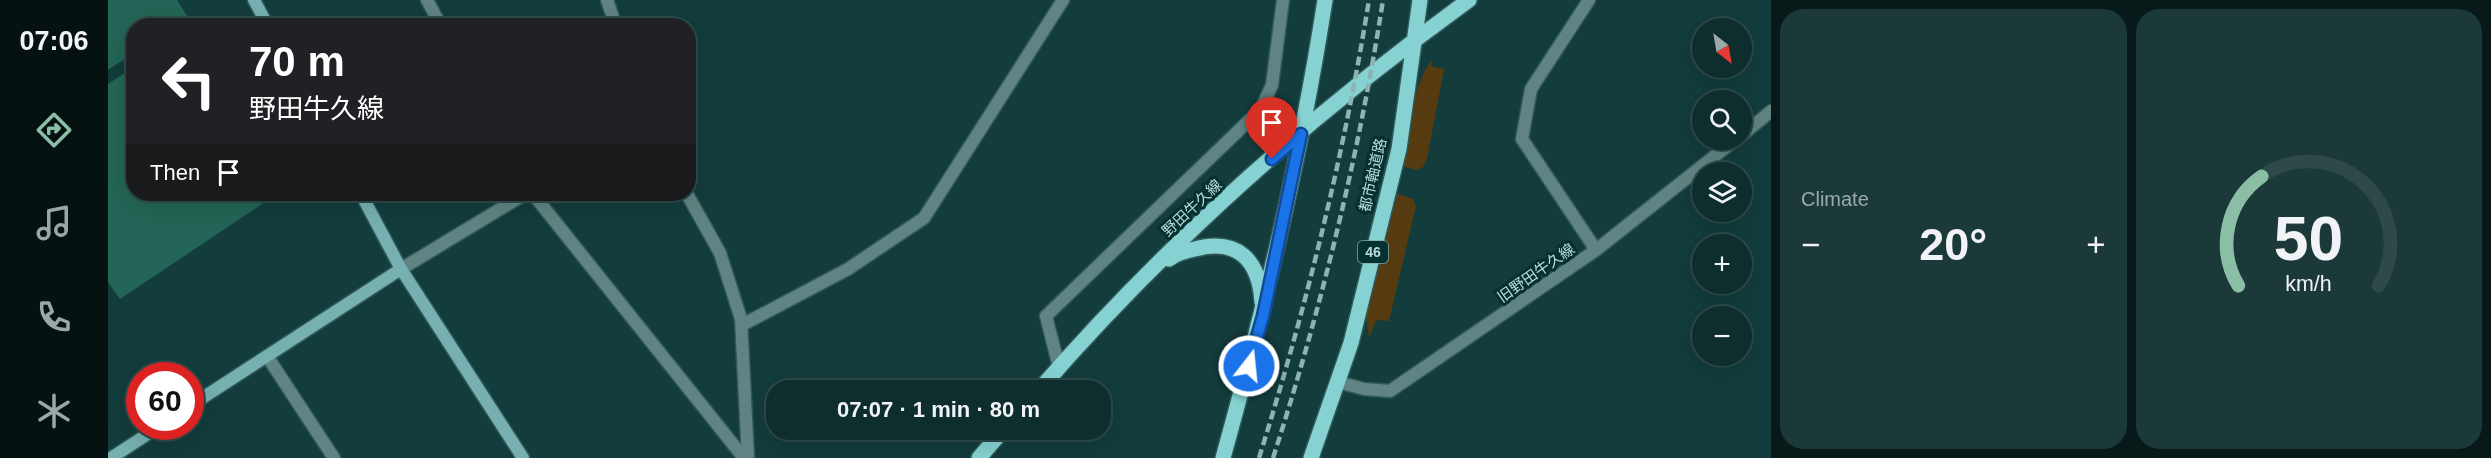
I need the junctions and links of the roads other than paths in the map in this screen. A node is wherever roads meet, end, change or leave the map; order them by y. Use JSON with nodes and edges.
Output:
{"nodes":[{"id":1,"x":254,"y":0,"type":"edge"},
{"id":2,"x":427,"y":0,"type":"edge"},
{"id":3,"x":607,"y":0,"type":"edge"},
{"id":4,"x":1063,"y":0,"type":"edge"},
{"id":5,"x":1283,"y":0,"type":"edge"},
{"id":6,"x":1325,"y":0,"type":"edge"},
{"id":7,"x":1420,"y":0,"type":"edge"},
{"id":8,"x":1468,"y":0,"type":"edge"},
{"id":9,"x":1589,"y":0,"type":"edge"},
{"id":10,"x":264,"y":18,"type":"edge"},
{"id":11,"x":437,"y":18,"type":"edge"},
{"id":12,"x":613,"y":18,"type":"edge"},
{"id":13,"x":1414,"y":41,"type":"junction"},
{"id":14,"x":1771,"y":111,"type":"edge"},
{"id":15,"x":1752,"y":127,"type":"edge"},
{"id":16,"x":1301,"y":134,"type":"junction"},
{"id":17,"x":1723,"y":150,"type":"edge"},
{"id":18,"x":365,"y":201,"type":"edge"},
{"id":19,"x":513,"y":201,"type":"edge"},
{"id":20,"x":539,"y":201,"type":"edge"},
{"id":21,"x":691,"y":201,"type":"edge"},
{"id":22,"x":1596,"y":250,"type":"junction"},
{"id":23,"x":401,"y":269,"type":"junction"},
{"id":24,"x":1149,"y":272,"type":"junction"},
{"id":25,"x":1263,"y":316,"type":"junction"},
{"id":26,"x":742,"y":325,"type":"junction"},
{"id":27,"x":267,"y":356,"type":"junction"},
{"id":28,"x":1059,"y":367,"type":"junction"},
{"id":29,"x":1047,"y":380,"type":"edge"},
{"id":30,"x":1338,"y":382,"type":"junction"},
{"id":31,"x":204,"y":397,"type":"edge"},
{"id":32,"x":139,"y":440,"type":"edge"},
{"id":33,"x":995,"y":440,"type":"edge"},
{"id":34,"x":111,"y":458,"type":"edge"},
{"id":35,"x":334,"y":458,"type":"edge"},
{"id":36,"x":523,"y":458,"type":"edge"},
{"id":37,"x":746,"y":458,"type":"edge"},
{"id":38,"x":979,"y":458,"type":"edge"},
{"id":39,"x":1224,"y":458,"type":"edge"},
{"id":40,"x":1311,"y":458,"type":"edge"}],
"edges":[{"from":1,"to":10,"type":"street"},
{"from":2,"to":11,"type":"street"},
{"from":3,"to":12,"type":"street"},
{"from":4,"to":26,"type":"street"},
{"from":5,"to":28,"type":"street"},
{"from":6,"to":16,"type":"main road"},
{"from":7,"to":13,"type":"main road","name":"都市軸道路","number":"46"},
{"from":8,"to":13,"type":"main road","name":"野田牛久線"},
{"from":9,"to":22,"type":"street"},
{"from":13,"to":16,"type":"main road","name":"野田牛久線"},
{"from":13,"to":30,"type":"main road","name":"都市軸道路","number":"46"},
{"from":14,"to":15,"type":"street"},
{"from":16,"to":24,"type":"main road","name":"野田牛久線"},
{"from":16,"to":25,"type":"main road"},
{"from":17,"to":22,"type":"street","name":"旧野田牛久線"},
{"from":18,"to":23,"type":"street"},
{"from":19,"to":23,"type":"street"},
{"from":20,"to":37,"type":"street"},
{"from":21,"to":26,"type":"street"},
{"from":22,"to":30,"type":"street","name":"旧野田牛久線"},
{"from":23,"to":27,"type":"street"},
{"from":23,"to":36,"type":"street"},
{"from":24,"to":25,"type":"main road"},
{"from":24,"to":28,"type":"main road","name":"野田牛久線"},
{"from":25,"to":39,"type":"main road"},
{"from":26,"to":37,"type":"street"},
{"from":27,"to":31,"type":"street"},
{"from":27,"to":35,"type":"street"},
{"from":28,"to":29,"type":"main road","name":"野田牛久線"},
{"from":30,"to":40,"type":"main road","name":"都市軸道路","number":"46"},
{"from":32,"to":34,"type":"street"},
{"from":33,"to":38,"type":"main road"}]}
